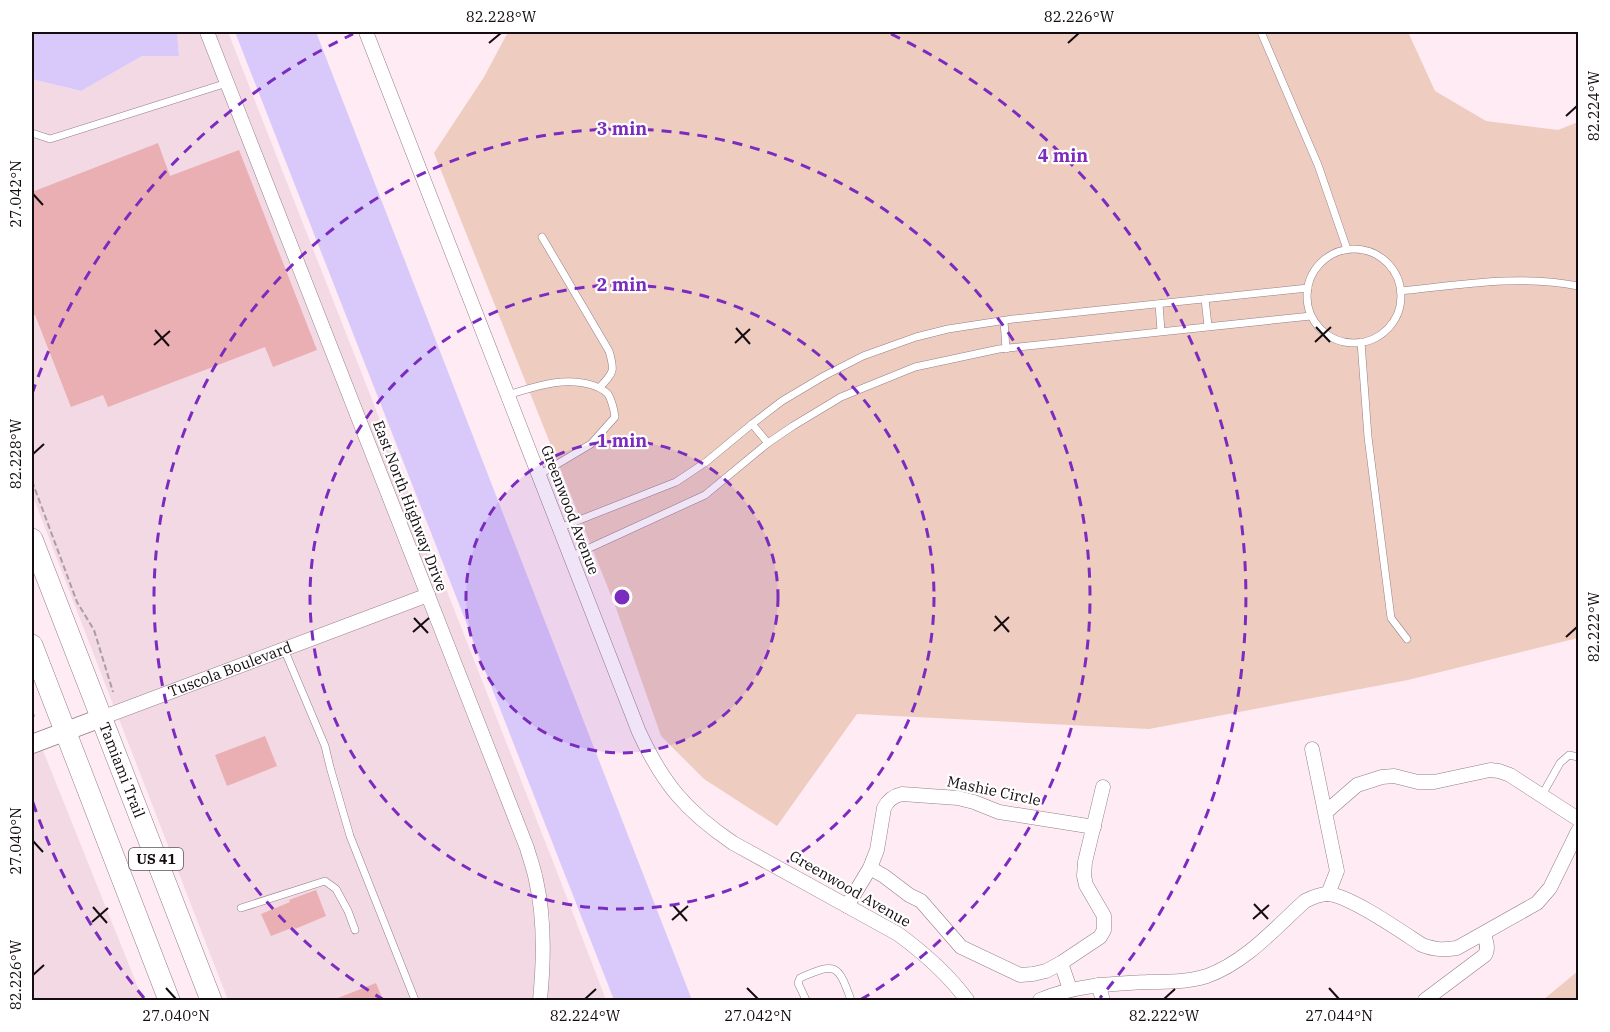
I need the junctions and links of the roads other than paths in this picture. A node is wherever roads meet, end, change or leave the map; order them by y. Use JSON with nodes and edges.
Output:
{"nodes":[{"id":1,"x":207,"y":32,"type":"edge"},
{"id":2,"x":366,"y":32,"type":"edge"},
{"id":3,"x":1261,"y":32,"type":"edge"},
{"id":4,"x":227,"y":83,"type":"junction"},
{"id":5,"x":32,"y":133,"type":"edge"},
{"id":6,"x":543,"y":237,"type":"dead end"},
{"id":7,"x":1347,"y":249,"type":"junction"},
{"id":8,"x":1578,"y":286,"type":"edge"},
{"id":9,"x":1308,"y":288,"type":"junction"},
{"id":10,"x":1401,"y":291,"type":"junction"},
{"id":11,"x":1205,"y":299,"type":"junction"},
{"id":12,"x":1158,"y":304,"type":"junction"},
{"id":13,"x":1311,"y":315,"type":"junction"},
{"id":14,"x":1004,"y":321,"type":"junction"},
{"id":15,"x":1208,"y":326,"type":"junction"},
{"id":16,"x":1161,"y":331,"type":"junction"},
{"id":17,"x":1361,"y":342,"type":"junction"},
{"id":18,"x":1006,"y":348,"type":"junction"},
{"id":19,"x":600,"y":387,"type":"junction"},
{"id":20,"x":507,"y":395,"type":"junction"},
{"id":21,"x":752,"y":424,"type":"junction"},
{"id":22,"x":768,"y":444,"type":"junction"},
{"id":23,"x":539,"y":476,"type":"junction"},
{"id":24,"x":559,"y":528,"type":"junction"},
{"id":25,"x":32,"y":538,"type":"edge"},
{"id":26,"x":570,"y":557,"type":"junction"},
{"id":27,"x":428,"y":595,"type":"junction"},
{"id":28,"x":1407,"y":639,"type":"dead end"},
{"id":29,"x":32,"y":645,"type":"edge"},
{"id":30,"x":284,"y":649,"type":"junction"},
{"id":31,"x":101,"y":718,"type":"junction"},
{"id":32,"x":65,"y":731,"type":"junction"},
{"id":33,"x":32,"y":744,"type":"edge"},
{"id":34,"x":1312,"y":749,"type":"dead end"},
{"id":35,"x":1578,"y":757,"type":"edge"},
{"id":36,"x":1103,"y":787,"type":"dead end"},
{"id":37,"x":1542,"y":795,"type":"junction"},
{"id":38,"x":1326,"y":812,"type":"junction"},
{"id":39,"x":1578,"y":819,"type":"edge"},
{"id":40,"x":1094,"y":826,"type":"junction"},
{"id":41,"x":1578,"y":831,"type":"edge"},
{"id":42,"x":870,"y":868,"type":"junction"},
{"id":43,"x":1328,"y":894,"type":"junction"},
{"id":44,"x":847,"y":906,"type":"junction"},
{"id":45,"x":241,"y":908,"type":"dead end"},
{"id":46,"x":355,"y":930,"type":"dead end"},
{"id":47,"x":1484,"y":934,"type":"junction"},
{"id":48,"x":1061,"y":963,"type":"junction"},
{"id":49,"x":1098,"y":985,"type":"junction"},
{"id":50,"x":1070,"y":989,"type":"junction"},
{"id":51,"x":170,"y":1000,"type":"edge"},
{"id":52,"x":211,"y":1000,"type":"edge"},
{"id":53,"x":415,"y":1000,"type":"edge"},
{"id":54,"x":540,"y":1000,"type":"edge"},
{"id":55,"x":806,"y":1000,"type":"edge"},
{"id":56,"x":851,"y":1000,"type":"edge"},
{"id":57,"x":967,"y":1000,"type":"edge"},
{"id":58,"x":1040,"y":1000,"type":"edge"},
{"id":59,"x":1103,"y":1000,"type":"edge"},
{"id":60,"x":1425,"y":1000,"type":"edge"}],
"edges":[{"from":1,"to":4,"type":"street","name":"East North Highway Drive"},
{"from":2,"to":20,"type":"street","name":"Greenwood Avenue"},
{"from":3,"to":7,"type":"lane"},
{"from":4,"to":5,"type":"lane"},
{"from":4,"to":27,"type":"street","name":"East North Highway Drive"},
{"from":6,"to":19,"type":"lane"},
{"from":7,"to":9,"type":"lane"},
{"from":7,"to":10,"type":"lane"},
{"from":8,"to":10,"type":"lane"},
{"from":9,"to":11,"type":"lane"},
{"from":9,"to":13,"type":"lane"},
{"from":10,"to":17,"type":"lane"},
{"from":11,"to":12,"type":"lane"},
{"from":11,"to":15,"type":"lane"},
{"from":12,"to":14,"type":"lane"},
{"from":12,"to":16,"type":"lane"},
{"from":13,"to":15,"type":"lane"},
{"from":13,"to":17,"type":"lane"},
{"from":14,"to":18,"type":"lane"},
{"from":14,"to":21,"type":"lane"},
{"from":15,"to":16,"type":"lane"},
{"from":16,"to":18,"type":"lane"},
{"from":17,"to":28,"type":"lane"},
{"from":18,"to":22,"type":"lane"},
{"from":19,"to":20,"type":"lane"},
{"from":19,"to":23,"type":"lane"},
{"from":20,"to":23,"type":"street","name":"Greenwood Avenue"},
{"from":21,"to":22,"type":"lane"},
{"from":21,"to":24,"type":"lane"},
{"from":22,"to":26,"type":"lane"},
{"from":23,"to":24,"type":"street","name":"Greenwood Avenue"},
{"from":24,"to":26,"type":"street","name":"Greenwood Avenue"},
{"from":25,"to":31,"type":"main road","name":"Tamiami Trail","number":"US 41"},
{"from":26,"to":44,"type":"street","name":"Greenwood Avenue"},
{"from":27,"to":30,"type":"street","name":"Tuscola Boulevard"},
{"from":27,"to":54,"type":"street","name":"East North Highway Drive"},
{"from":29,"to":32,"type":"main road","number":"US 41"},
{"from":30,"to":31,"type":"street","name":"Tuscola Boulevard"},
{"from":30,"to":53,"type":"lane"},
{"from":31,"to":32,"type":"street","name":"Tuscola Boulevard"},
{"from":31,"to":52,"type":"main road","name":"Tamiami Trail","number":"US 41"},
{"from":32,"to":33,"type":"street","name":"Tuscola Boulevard"},
{"from":32,"to":51,"type":"main road","number":"US 41"},
{"from":34,"to":38,"type":"street"},
{"from":35,"to":37,"type":"lane"},
{"from":36,"to":40,"type":"street"},
{"from":37,"to":38,"type":"street"},
{"from":37,"to":39,"type":"street"},
{"from":38,"to":43,"type":"street"},
{"from":40,"to":42,"type":"street","name":"Mashie Circle"},
{"from":40,"to":48,"type":"street"},
{"from":41,"to":47,"type":"street"},
{"from":42,"to":44,"type":"street","name":"Mashie Circle"},
{"from":42,"to":48,"type":"street"},
{"from":43,"to":47,"type":"street"},
{"from":43,"to":49,"type":"street"},
{"from":44,"to":57,"type":"street","name":"Greenwood Avenue"},
{"from":45,"to":46,"type":"lane"},
{"from":47,"to":60,"type":"street"},
{"from":48,"to":50,"type":"street"},
{"from":49,"to":50,"type":"street"},
{"from":49,"to":59,"type":"street"},
{"from":50,"to":58,"type":"street"},
{"from":55,"to":56,"type":"lane"}]}
